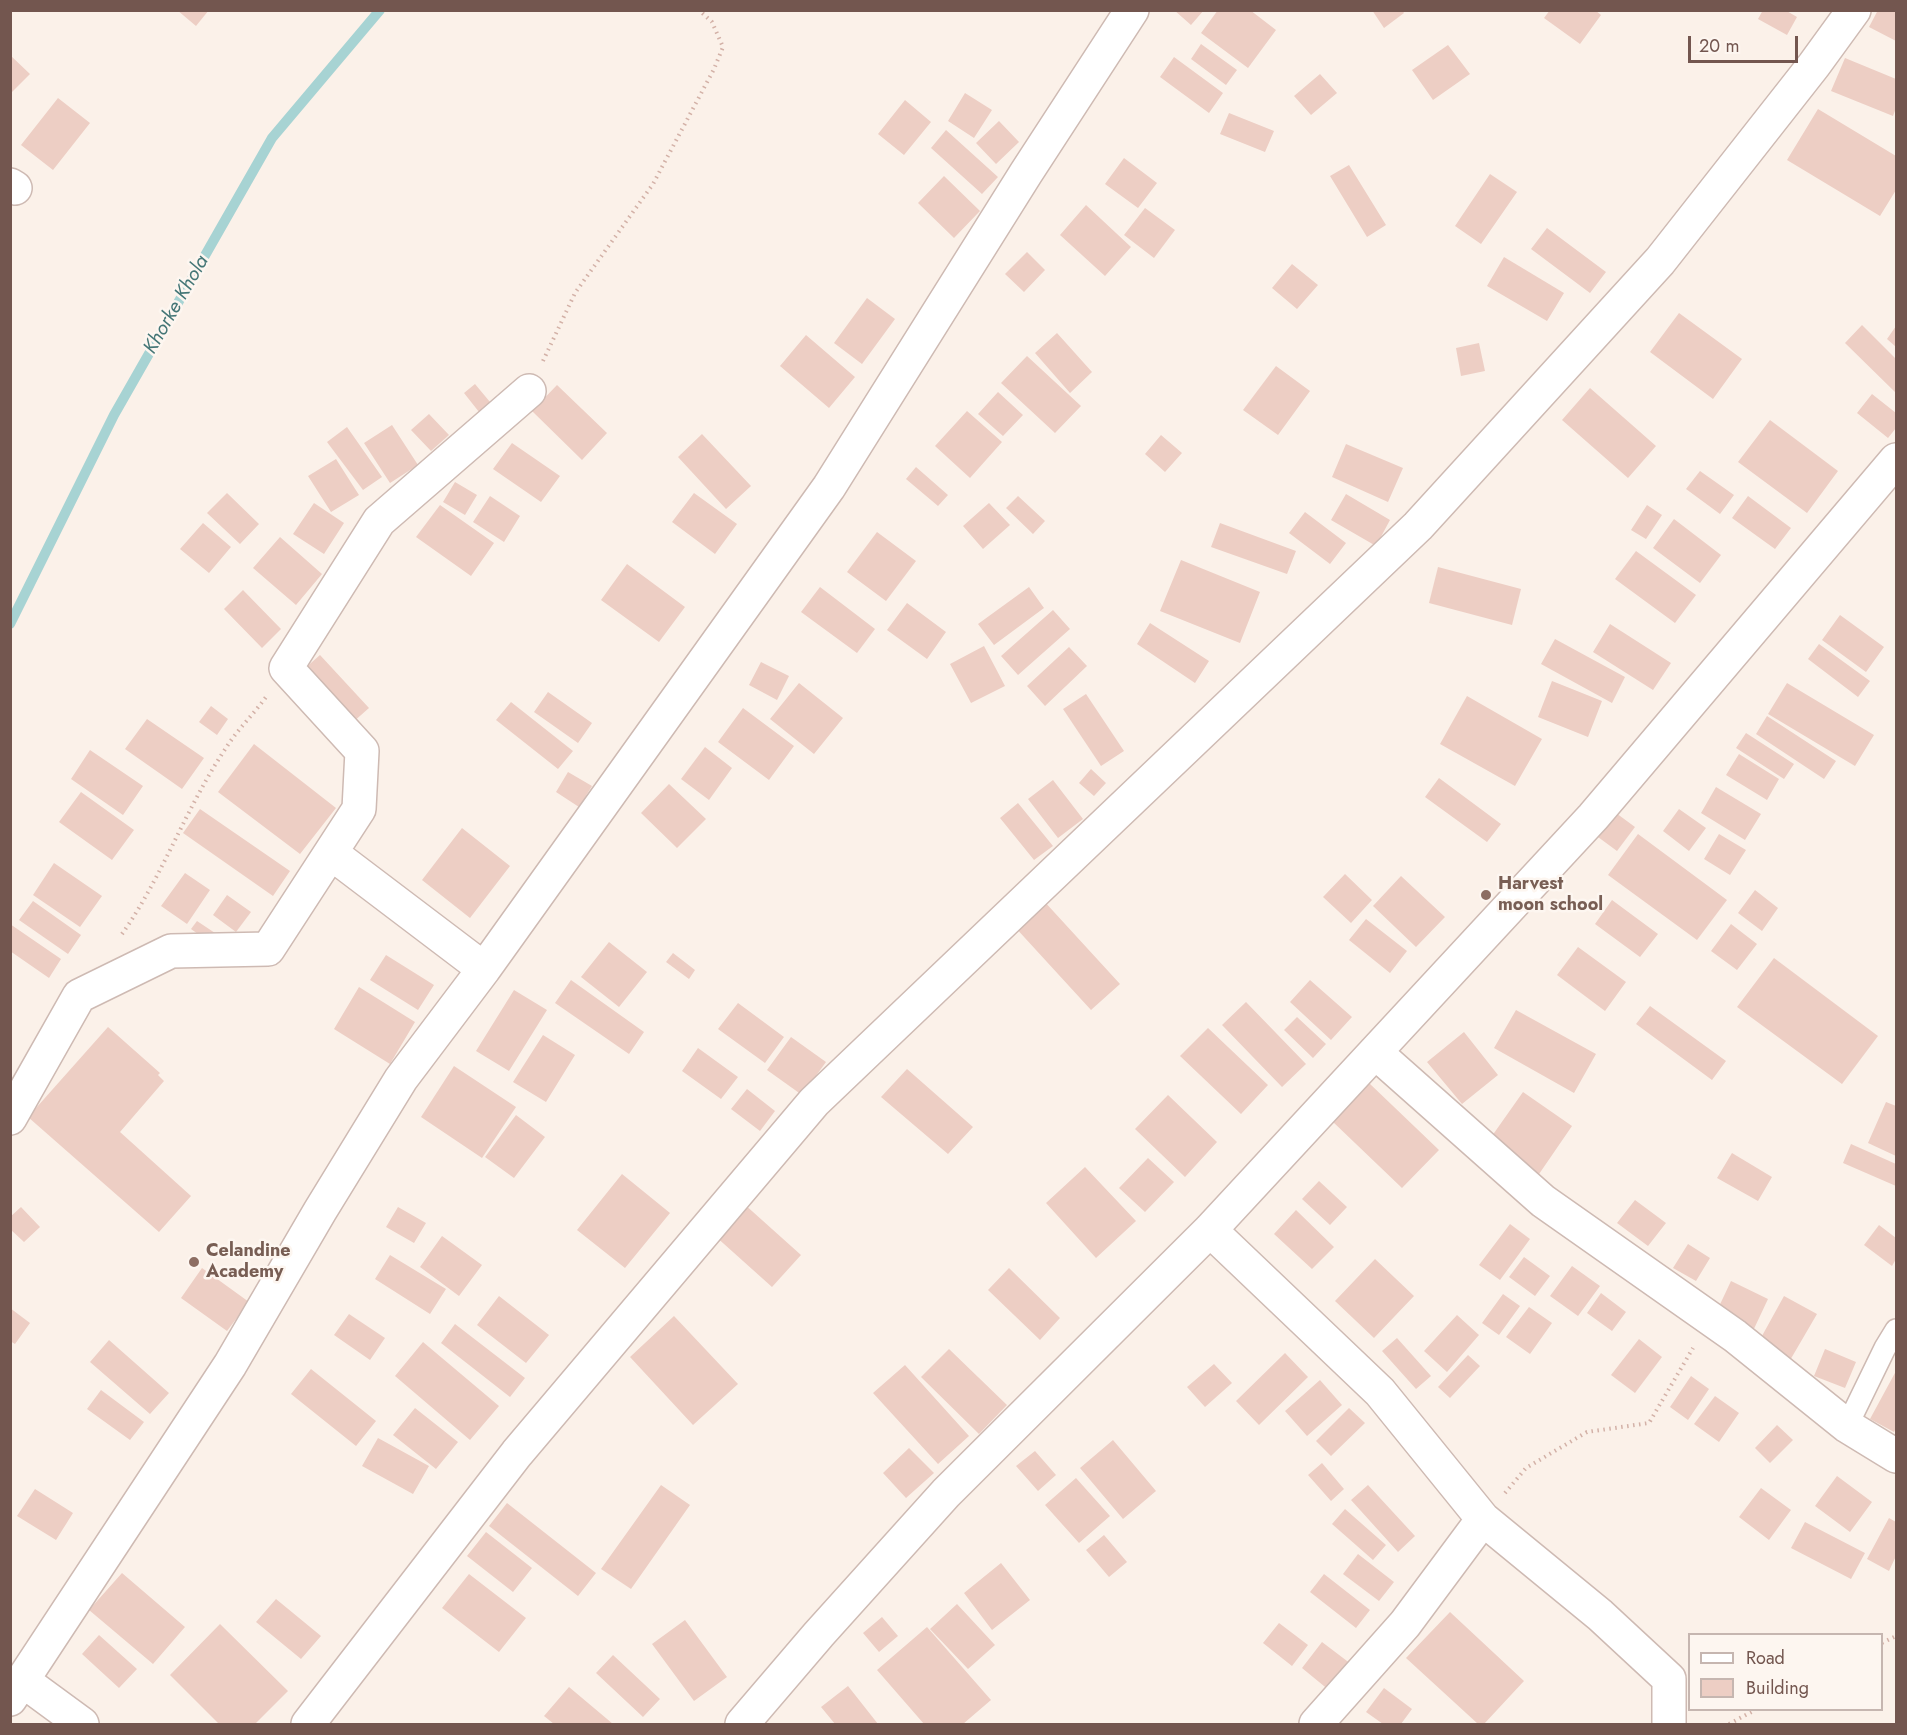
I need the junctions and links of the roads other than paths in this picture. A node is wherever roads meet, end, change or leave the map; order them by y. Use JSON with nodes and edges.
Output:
{"nodes":[{"id":1,"x":1132,"y":10,"type":"edge"},
{"id":2,"x":1854,"y":10,"type":"edge"},
{"id":3,"x":529,"y":391,"type":"road end"},
{"id":4,"x":1896,"y":460,"type":"edge"},
{"id":5,"x":331,"y":853,"type":"junction"},
{"id":6,"x":484,"y":969,"type":"junction"},
{"id":7,"x":1375,"y":1052,"type":"junction"},
{"id":8,"x":10,"y":1118,"type":"edge"},
{"id":9,"x":1210,"y":1230,"type":"junction"},
{"id":10,"x":1896,"y":1330,"type":"edge"},
{"id":11,"x":1847,"y":1426,"type":"junction"},
{"id":12,"x":1896,"y":1456,"type":"edge"},
{"id":13,"x":1483,"y":1519,"type":"junction"},
{"id":14,"x":16,"y":1690,"type":"edge"},
{"id":15,"x":82,"y":1725,"type":"edge"},
{"id":16,"x":308,"y":1725,"type":"edge"},
{"id":17,"x":742,"y":1725,"type":"edge"},
{"id":18,"x":1316,"y":1725,"type":"edge"},
{"id":19,"x":1669,"y":1725,"type":"edge"}],
"edges":[{"from":1,"to":6,"type":"street"},
{"from":2,"to":16,"type":"street"},
{"from":3,"to":5,"type":"street"},
{"from":4,"to":7,"type":"street"},
{"from":5,"to":6,"type":"street"},
{"from":5,"to":8,"type":"street"},
{"from":6,"to":14,"type":"street"},
{"from":7,"to":9,"type":"street"},
{"from":7,"to":11,"type":"street"},
{"from":9,"to":13,"type":"street"},
{"from":9,"to":17,"type":"street"},
{"from":10,"to":11,"type":"lane"},
{"from":11,"to":12,"type":"street"},
{"from":13,"to":18,"type":"street"},
{"from":13,"to":19,"type":"street"},
{"from":14,"to":15,"type":"street"}]}
